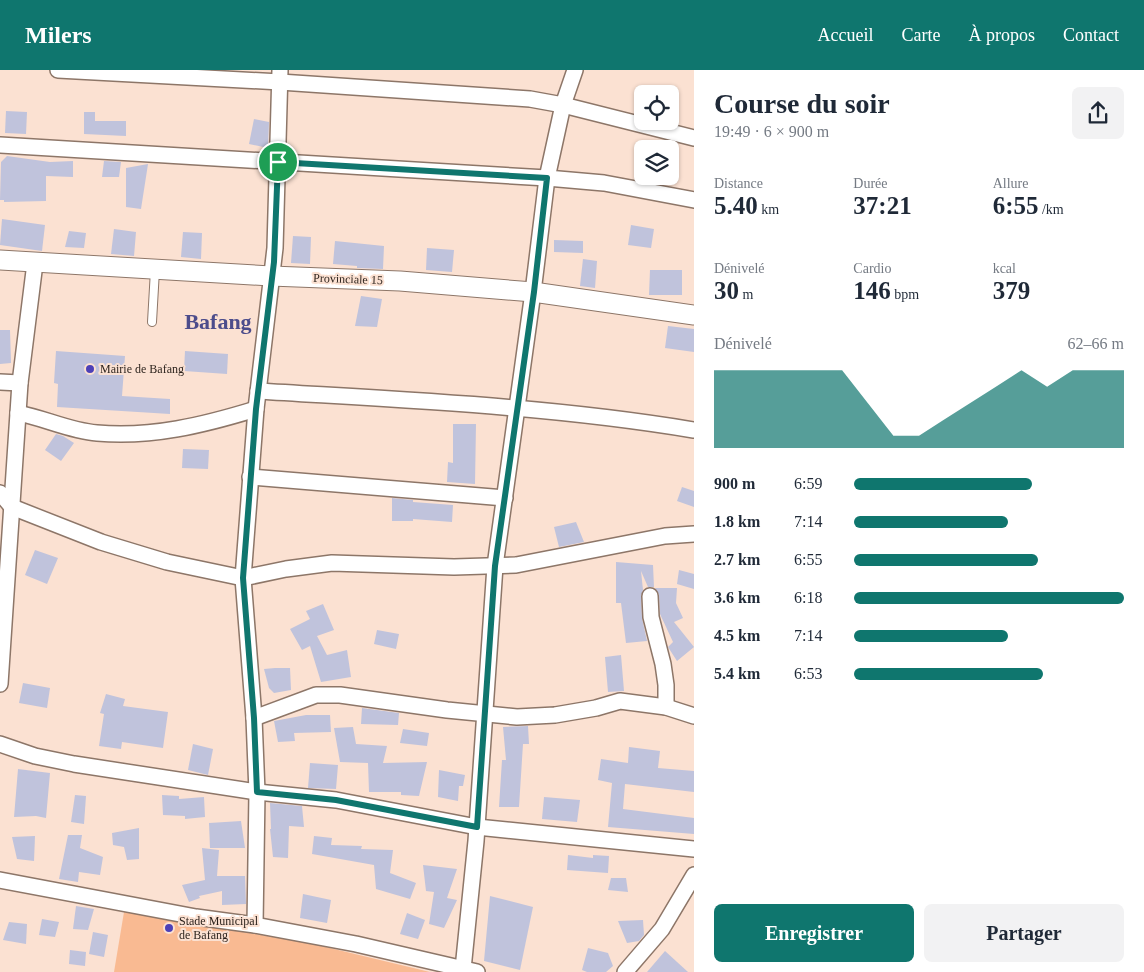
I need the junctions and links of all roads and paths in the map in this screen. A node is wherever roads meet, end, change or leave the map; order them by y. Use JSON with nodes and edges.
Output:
{"nodes":[{"id":1,"x":58,"y":70,"type":"edge"},
{"id":2,"x":575,"y":70,"type":"edge"},
{"id":3,"x":280,"y":76,"type":"edge"},
{"id":4,"x":562,"y":104,"type":"junction"},
{"id":5,"x":694,"y":138,"type":"edge"},
{"id":6,"x":0,"y":145,"type":"edge"},
{"id":7,"x":278,"y":162,"type":"junction"},
{"id":8,"x":547,"y":178,"type":"junction"},
{"id":9,"x":694,"y":200,"type":"edge"},
{"id":10,"x":0,"y":260,"type":"edge"},
{"id":11,"x":35,"y":263,"type":"junction"},
{"id":12,"x":155,"y":268,"type":"junction"},
{"id":13,"x":271,"y":276,"type":"junction"},
{"id":14,"x":534,"y":292,"type":"junction"},
{"id":15,"x":694,"y":315,"type":"edge"},
{"id":16,"x":152,"y":322,"type":"dead end"},
{"id":17,"x":0,"y":382,"type":"edge"},
{"id":18,"x":20,"y":383,"type":"junction"},
{"id":19,"x":258,"y":390,"type":"junction"},
{"id":20,"x":517,"y":408,"type":"junction"},
{"id":21,"x":256,"y":409,"type":"junction"},
{"id":22,"x":18,"y":413,"type":"junction"},
{"id":23,"x":694,"y":430,"type":"edge"},
{"id":24,"x":250,"y":477,"type":"junction"},
{"id":25,"x":0,"y":493,"type":"edge"},
{"id":26,"x":505,"y":498,"type":"junction"},
{"id":27,"x":12,"y":506,"type":"junction"},
{"id":28,"x":694,"y":534,"type":"edge"},
{"id":29,"x":495,"y":566,"type":"junction"},
{"id":30,"x":243,"y":578,"type":"junction"},
{"id":31,"x":650,"y":596,"type":"dead end"},
{"id":32,"x":1,"y":632,"type":"edge"},
{"id":33,"x":0,"y":684,"type":"edge"},
{"id":34,"x":666,"y":706,"type":"junction"},
{"id":35,"x":485,"y":713,"type":"junction"},
{"id":36,"x":694,"y":716,"type":"edge"},
{"id":37,"x":254,"y":718,"type":"junction"},
{"id":38,"x":0,"y":744,"type":"edge"},
{"id":39,"x":257,"y":792,"type":"junction"},
{"id":40,"x":477,"y":827,"type":"junction"},
{"id":41,"x":694,"y":849,"type":"edge"},
{"id":42,"x":694,"y":875,"type":"edge"},
{"id":43,"x":0,"y":880,"type":"edge"},
{"id":44,"x":255,"y":925,"type":"junction"},
{"id":45,"x":470,"y":971,"type":"edge"},
{"id":46,"x":625,"y":972,"type":"edge"}],
"edges":[{"from":1,"to":3,"type":"street"},
{"from":2,"to":4,"type":"street"},
{"from":3,"to":4,"type":"street"},
{"from":3,"to":7,"type":"street"},
{"from":4,"to":5,"type":"street"},
{"from":4,"to":8,"type":"street"},
{"from":6,"to":7,"type":"street"},
{"from":7,"to":8,"type":"street"},
{"from":7,"to":13,"type":"street"},
{"from":8,"to":9,"type":"street"},
{"from":8,"to":14,"type":"street"},
{"from":10,"to":11,"type":"street","name":"Provinciale 15"},
{"from":11,"to":12,"type":"street","name":"Provinciale 15"},
{"from":11,"to":18,"type":"street"},
{"from":12,"to":13,"type":"street","name":"Provinciale 15"},
{"from":12,"to":16,"type":"lane"},
{"from":13,"to":14,"type":"street","name":"Provinciale 15"},
{"from":13,"to":19,"type":"street"},
{"from":14,"to":15,"type":"street","name":"Provinciale 15"},
{"from":14,"to":20,"type":"street"},
{"from":17,"to":18,"type":"street"},
{"from":18,"to":22,"type":"street"},
{"from":19,"to":20,"type":"street"},
{"from":19,"to":21,"type":"street"},
{"from":20,"to":23,"type":"street"},
{"from":20,"to":26,"type":"street"},
{"from":21,"to":22,"type":"street"},
{"from":21,"to":24,"type":"street"},
{"from":22,"to":27,"type":"street"},
{"from":24,"to":26,"type":"street"},
{"from":24,"to":30,"type":"street"},
{"from":25,"to":27,"type":"street"},
{"from":26,"to":29,"type":"street"},
{"from":27,"to":30,"type":"street"},
{"from":27,"to":32,"type":"street"},
{"from":28,"to":29,"type":"street"},
{"from":29,"to":30,"type":"street"},
{"from":29,"to":35,"type":"street"},
{"from":30,"to":37,"type":"street"},
{"from":31,"to":34,"type":"street"},
{"from":32,"to":33,"type":"street"},
{"from":34,"to":35,"type":"street"},
{"from":34,"to":36,"type":"street"},
{"from":35,"to":37,"type":"street"},
{"from":35,"to":40,"type":"street"},
{"from":37,"to":39,"type":"street"},
{"from":38,"to":39,"type":"street"},
{"from":39,"to":40,"type":"street"},
{"from":39,"to":44,"type":"street"},
{"from":40,"to":41,"type":"street"},
{"from":40,"to":45,"type":"street"},
{"from":42,"to":46,"type":"street"},
{"from":43,"to":44,"type":"street"},
{"from":44,"to":45,"type":"street"}]}
